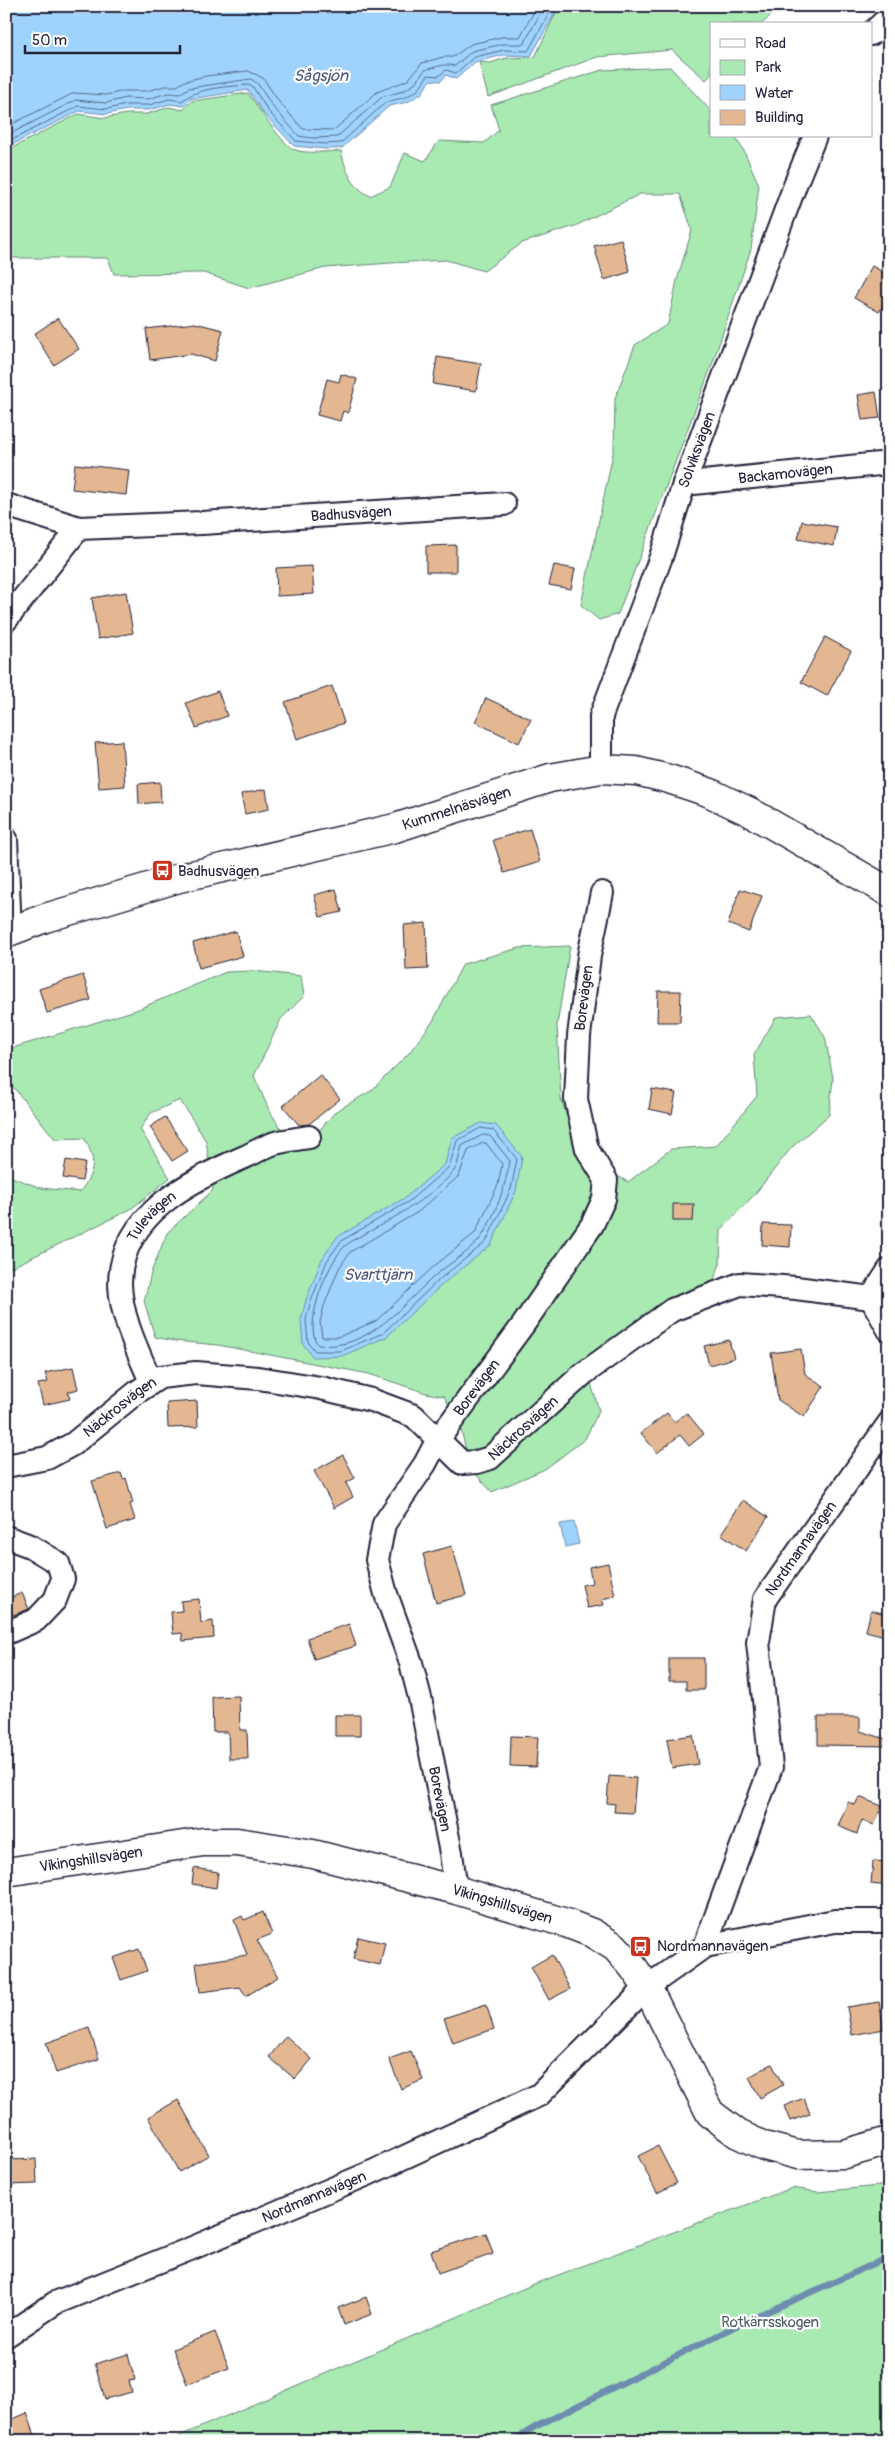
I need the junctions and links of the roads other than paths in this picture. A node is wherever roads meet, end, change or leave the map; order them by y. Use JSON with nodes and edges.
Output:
{"nodes":[{"id":1,"x":889,"y":17,"type":"edge"},
{"id":2,"x":872,"y":33,"type":"edge"},
{"id":3,"x":814,"y":138,"type":"edge"},
{"id":4,"x":889,"y":463,"type":"edge"},
{"id":5,"x":684,"y":484,"type":"junction"},
{"id":6,"x":504,"y":504,"type":"dead end"},
{"id":7,"x":6,"y":505,"type":"edge"},
{"id":8,"x":79,"y":528,"type":"junction"},
{"id":9,"x":6,"y":620,"type":"edge"},
{"id":10,"x":602,"y":769,"type":"junction"},
{"id":11,"x":6,"y":839,"type":"edge"},
{"id":12,"x":889,"y":892,"type":"edge"},
{"id":13,"x":602,"y":893,"type":"dead end"},
{"id":14,"x":8,"y":932,"type":"edge"},
{"id":15,"x":309,"y":1138,"type":"dead end"},
{"id":16,"x":889,"y":1270,"type":"edge"},
{"id":17,"x":871,"y":1298,"type":"junction"},
{"id":18,"x":889,"y":1330,"type":"edge"},
{"id":19,"x":151,"y":1382,"type":"junction"},
{"id":20,"x":889,"y":1423,"type":"edge"},
{"id":21,"x":438,"y":1441,"type":"junction"},
{"id":22,"x":6,"y":1466,"type":"edge"},
{"id":23,"x":6,"y":1538,"type":"edge"},
{"id":24,"x":6,"y":1632,"type":"edge"},
{"id":25,"x":6,"y":1872,"type":"edge"},
{"id":26,"x":456,"y":1890,"type":"junction"},
{"id":27,"x":889,"y":1921,"type":"edge"},
{"id":28,"x":706,"y":1946,"type":"junction"},
{"id":29,"x":647,"y":1987,"type":"junction"},
{"id":30,"x":889,"y":2141,"type":"edge"},
{"id":31,"x":6,"y":2336,"type":"edge"}],
"edges":[{"from":1,"to":2,"type":"street"},
{"from":3,"to":5,"type":"street","name":"Solviksvägen"},
{"from":4,"to":5,"type":"street","name":"Backamovägen"},
{"from":5,"to":10,"type":"street","name":"Solviksvägen"},
{"from":6,"to":8,"type":"street","name":"Badhusvägen"},
{"from":7,"to":8,"type":"street","name":"Badhusvägen"},
{"from":8,"to":9,"type":"street"},
{"from":10,"to":12,"type":"street","name":"Kummelnäsvägen"},
{"from":10,"to":14,"type":"street","name":"Kummelnäsvägen"},
{"from":11,"to":14,"type":"street"},
{"from":13,"to":21,"type":"street","name":"Borevägen"},
{"from":15,"to":19,"type":"street","name":"Tulevägen"},
{"from":16,"to":17,"type":"street"},
{"from":17,"to":18,"type":"street"},
{"from":17,"to":21,"type":"street","name":"Näckrosvägen"},
{"from":19,"to":21,"type":"street","name":"Näckrosvägen"},
{"from":19,"to":22,"type":"street","name":"Näckrosvägen"},
{"from":20,"to":28,"type":"street","name":"Nordmannavägen"},
{"from":21,"to":26,"type":"street","name":"Borevägen"},
{"from":23,"to":24,"type":"street"},
{"from":25,"to":26,"type":"street","name":"Vikingshillsvägen"},
{"from":26,"to":29,"type":"street","name":"Vikingshillsvägen"},
{"from":27,"to":28,"type":"street"},
{"from":28,"to":29,"type":"street","name":"Nordmannavägen"},
{"from":29,"to":30,"type":"street","name":"Vikingshillsvägen"},
{"from":29,"to":31,"type":"street","name":"Nordmannavägen"}]}
